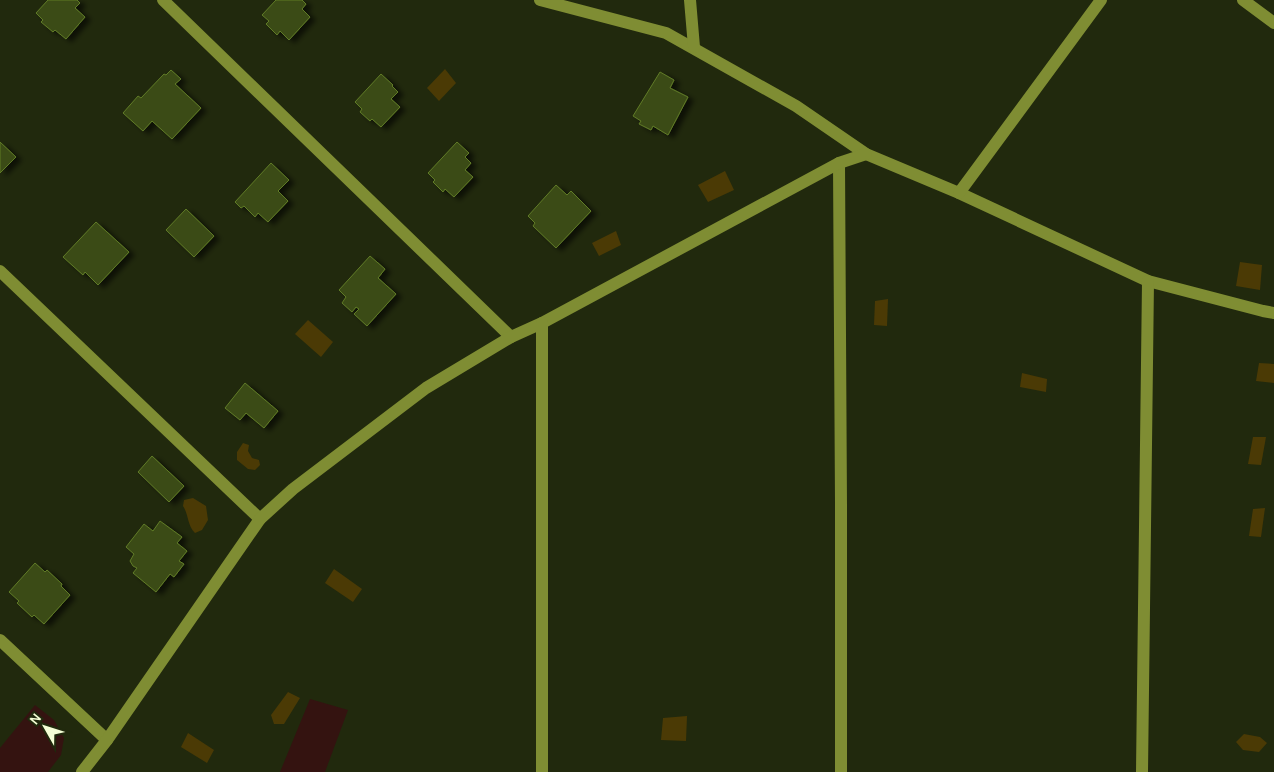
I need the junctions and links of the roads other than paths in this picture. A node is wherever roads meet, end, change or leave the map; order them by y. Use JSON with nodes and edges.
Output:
{"nodes":[{"id":1,"x":162,"y":0,"type":"edge"},
{"id":2,"x":540,"y":0,"type":"edge"},
{"id":3,"x":690,"y":0,"type":"edge"},
{"id":4,"x":1101,"y":0,"type":"edge"},
{"id":5,"x":1243,"y":0,"type":"edge"},
{"id":6,"x":1274,"y":23,"type":"edge"},
{"id":7,"x":694,"y":47,"type":"junction"},
{"id":8,"x":866,"y":154,"type":"junction"},
{"id":9,"x":839,"y":163,"type":"junction"},
{"id":10,"x":959,"y":193,"type":"junction"},
{"id":11,"x":0,"y":271,"type":"edge"},
{"id":12,"x":1148,"y":281,"type":"junction"},
{"id":13,"x":1274,"y":312,"type":"edge"},
{"id":14,"x":542,"y":323,"type":"junction"},
{"id":15,"x":511,"y":337,"type":"junction"},
{"id":16,"x":260,"y":519,"type":"junction"},
{"id":17,"x":0,"y":640,"type":"edge"},
{"id":18,"x":106,"y":740,"type":"junction"},
{"id":19,"x":82,"y":772,"type":"edge"},
{"id":20,"x":542,"y":772,"type":"edge"},
{"id":21,"x":841,"y":772,"type":"edge"},
{"id":22,"x":1142,"y":772,"type":"edge"}],
"edges":[{"from":1,"to":15,"type":"street"},
{"from":2,"to":7,"type":"street"},
{"from":3,"to":7,"type":"street"},
{"from":4,"to":10,"type":"street"},
{"from":5,"to":6,"type":"street"},
{"from":7,"to":8,"type":"street"},
{"from":8,"to":9,"type":"street"},
{"from":8,"to":10,"type":"street"},
{"from":9,"to":14,"type":"street"},
{"from":9,"to":21,"type":"street"},
{"from":10,"to":12,"type":"street"},
{"from":11,"to":16,"type":"street"},
{"from":12,"to":13,"type":"street"},
{"from":12,"to":22,"type":"street"},
{"from":14,"to":15,"type":"street"},
{"from":14,"to":20,"type":"street"},
{"from":15,"to":16,"type":"street"},
{"from":16,"to":18,"type":"street"},
{"from":17,"to":18,"type":"street"},
{"from":18,"to":19,"type":"street"}]}
